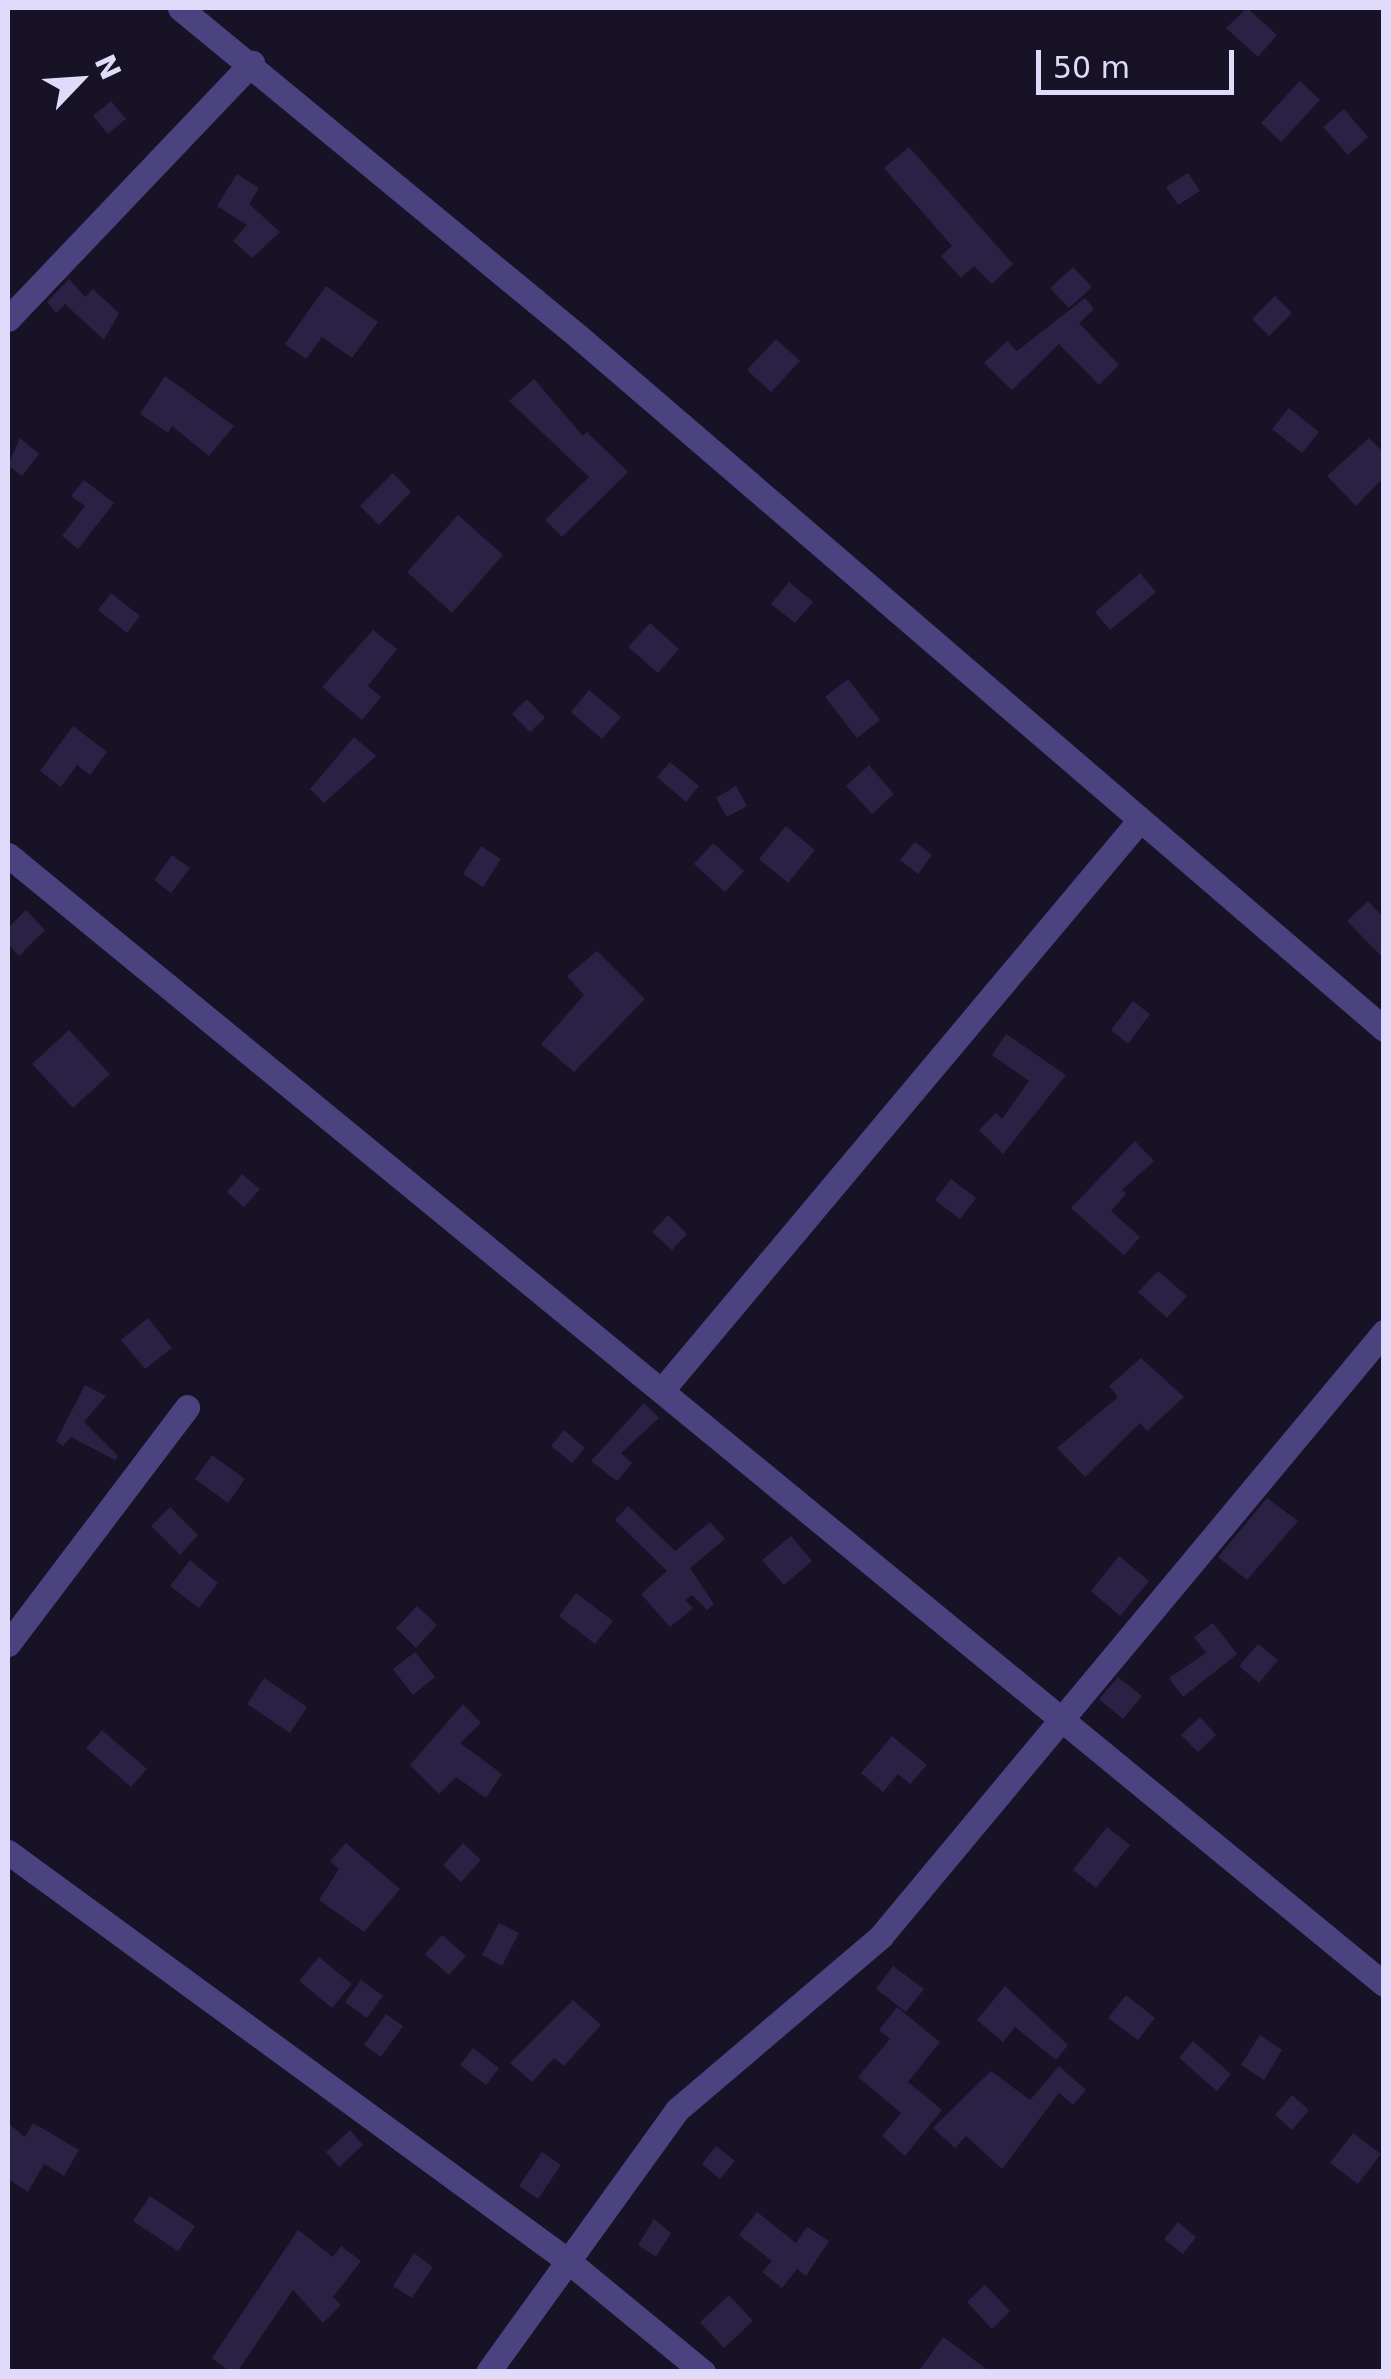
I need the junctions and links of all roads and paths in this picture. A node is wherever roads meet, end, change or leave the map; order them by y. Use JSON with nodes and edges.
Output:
{"nodes":[{"id":1,"x":180,"y":8,"type":"edge"},
{"id":2,"x":252,"y":63,"type":"junction"},
{"id":3,"x":8,"y":319,"type":"edge"},
{"id":4,"x":1140,"y":820,"type":"junction"},
{"id":5,"x":8,"y":855,"type":"edge"},
{"id":6,"x":1384,"y":1029,"type":"edge"},
{"id":7,"x":1384,"y":1332,"type":"edge"},
{"id":8,"x":662,"y":1390,"type":"junction"},
{"id":9,"x":186,"y":1407,"type":"dead end"},
{"id":10,"x":8,"y":1644,"type":"edge"},
{"id":11,"x":1062,"y":1718,"type":"junction"},
{"id":12,"x":8,"y":1852,"type":"edge"},
{"id":13,"x":1384,"y":1984,"type":"edge"},
{"id":14,"x":568,"y":2261,"type":"junction"},
{"id":15,"x":488,"y":2372,"type":"edge"},
{"id":16,"x":703,"y":2372,"type":"edge"}],
"edges":[{"from":1,"to":2,"type":"street"},
{"from":2,"to":3,"type":"street"},
{"from":2,"to":4,"type":"street"},
{"from":4,"to":6,"type":"street"},
{"from":4,"to":8,"type":"street"},
{"from":5,"to":8,"type":"street"},
{"from":7,"to":11,"type":"street"},
{"from":8,"to":11,"type":"street"},
{"from":9,"to":10,"type":"street"},
{"from":11,"to":13,"type":"street"},
{"from":11,"to":14,"type":"street"},
{"from":12,"to":14,"type":"street"},
{"from":14,"to":15,"type":"street"},
{"from":14,"to":16,"type":"street"}]}
